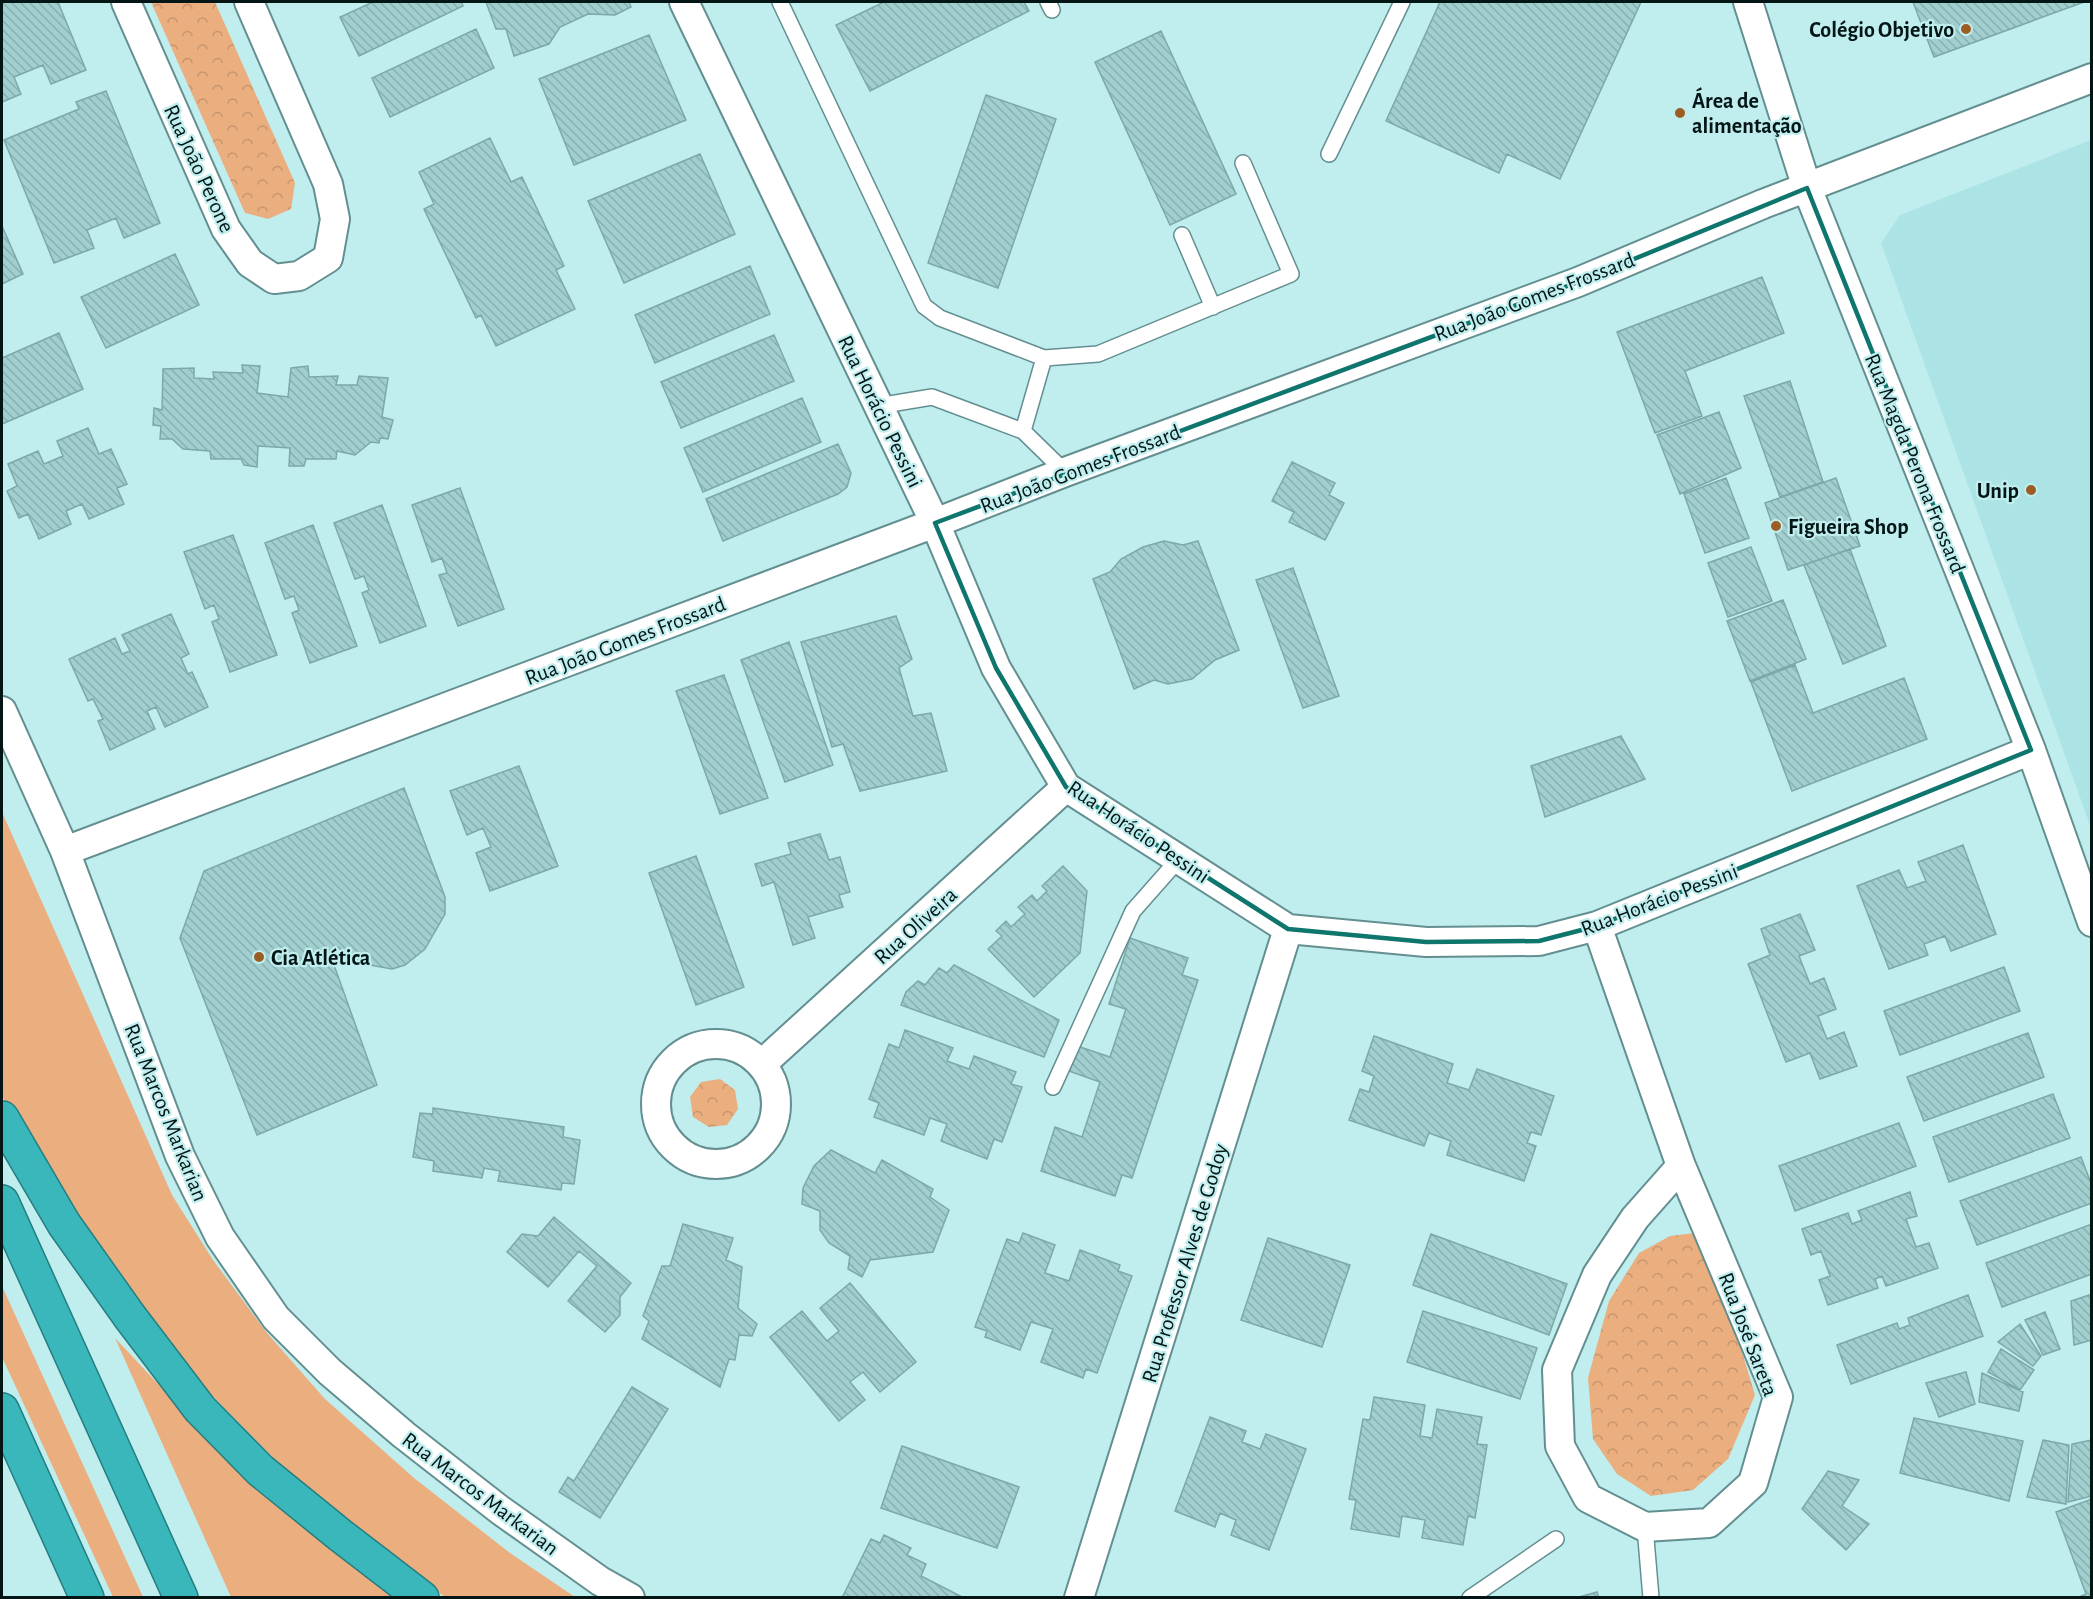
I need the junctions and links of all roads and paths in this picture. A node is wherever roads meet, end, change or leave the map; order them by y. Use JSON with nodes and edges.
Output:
{"nodes":[{"id":1,"x":126,"y":2,"type":"edge"},
{"id":2,"x":249,"y":2,"type":"edge"},
{"id":3,"x":684,"y":2,"type":"edge"},
{"id":4,"x":780,"y":2,"type":"edge"},
{"id":5,"x":1402,"y":2,"type":"edge"},
{"id":6,"x":1748,"y":2,"type":"edge"},
{"id":7,"x":2091,"y":78,"type":"edge"},
{"id":8,"x":1329,"y":154,"type":"dead end"},
{"id":9,"x":1243,"y":163,"type":"dead end"},
{"id":10,"x":1807,"y":188,"type":"junction"},
{"id":11,"x":1182,"y":235,"type":"dead end"},
{"id":12,"x":1212,"y":307,"type":"junction"},
{"id":13,"x":1044,"y":358,"type":"junction"},
{"id":14,"x":878,"y":406,"type":"junction"},
{"id":15,"x":1023,"y":431,"type":"junction"},
{"id":16,"x":1065,"y":472,"type":"junction"},
{"id":17,"x":935,"y":524,"type":"junction"},
{"id":18,"x":2,"y":711,"type":"edge"},
{"id":19,"x":2031,"y":750,"type":"junction"},
{"id":20,"x":1066,"y":787,"type":"junction"},
{"id":21,"x":65,"y":851,"type":"junction"},
{"id":22,"x":1178,"y":860,"type":"junction"},
{"id":23,"x":2091,"y":922,"type":"edge"},
{"id":24,"x":1597,"y":926,"type":"junction"},
{"id":25,"x":1288,"y":929,"type":"junction"},
{"id":26,"x":763,"y":1063,"type":"junction"},
{"id":27,"x":1053,"y":1087,"type":"dead end"},
{"id":28,"x":2,"y":1118,"type":"edge"},
{"id":29,"x":1681,"y":1166,"type":"junction"},
{"id":30,"x":2,"y":1202,"type":"edge"},
{"id":31,"x":2,"y":1410,"type":"edge"},
{"id":32,"x":1645,"y":1527,"type":"junction"},
{"id":33,"x":1556,"y":1539,"type":"dead end"},
{"id":34,"x":87,"y":1598,"type":"edge"},
{"id":35,"x":181,"y":1598,"type":"edge"},
{"id":36,"x":422,"y":1598,"type":"edge"},
{"id":37,"x":630,"y":1598,"type":"edge"},
{"id":38,"x":1079,"y":1598,"type":"edge"},
{"id":39,"x":1470,"y":1598,"type":"edge"},
{"id":40,"x":1651,"y":1598,"type":"edge"}],
"edges":[{"from":1,"to":2,"type":"street","name":"Rua João Perone"},
{"from":3,"to":14,"type":"street","name":"Rua Horácio Pessini"},
{"from":4,"to":13,"type":"lane"},
{"from":5,"to":8,"type":"lane"},
{"from":6,"to":10,"type":"street","name":"Rua Magda Perona Frossard"},
{"from":7,"to":10,"type":"street","name":"Rua João Gomes Frossard"},
{"from":9,"to":12,"type":"lane"},
{"from":10,"to":16,"type":"street","name":"Rua João Gomes Frossard"},
{"from":10,"to":19,"type":"street","name":"Rua Magda Perona Frossard"},
{"from":11,"to":12,"type":"lane"},
{"from":12,"to":13,"type":"lane"},
{"from":13,"to":15,"type":"lane"},
{"from":14,"to":15,"type":"lane"},
{"from":14,"to":17,"type":"street","name":"Rua Horácio Pessini"},
{"from":15,"to":16,"type":"lane"},
{"from":16,"to":17,"type":"street","name":"Rua João Gomes Frossard"},
{"from":17,"to":20,"type":"street","name":"Rua Horácio Pessini"},
{"from":17,"to":21,"type":"street","name":"Rua João Gomes Frossard"},
{"from":18,"to":21,"type":"street","name":"Rua Marcos Markarian"},
{"from":19,"to":23,"type":"street","name":"Rua Magda Perona Frossard"},
{"from":19,"to":24,"type":"street","name":"Rua Horácio Pessini"},
{"from":20,"to":22,"type":"street","name":"Rua Horácio Pessini"},
{"from":20,"to":26,"type":"street","name":"Rua Oliveira"},
{"from":21,"to":37,"type":"street","name":"Rua Marcos Markarian"},
{"from":22,"to":25,"type":"street","name":"Rua Horácio Pessini"},
{"from":22,"to":27,"type":"lane"},
{"from":24,"to":25,"type":"street","name":"Rua Horácio Pessini"},
{"from":24,"to":29,"type":"street","name":"Rua José Sareta"},
{"from":25,"to":38,"type":"street","name":"Rua Professor Alves de Godoy"},
{"from":26,"to":26,"type":"street"},
{"from":28,"to":36,"type":"highway"},
{"from":29,"to":32,"type":"street"},
{"from":29,"to":32,"type":"street","name":"Rua José Sareta"},
{"from":30,"to":35,"type":"highway"},
{"from":31,"to":34,"type":"highway"},
{"from":32,"to":40,"type":"lane"},
{"from":33,"to":39,"type":"lane"}]}
